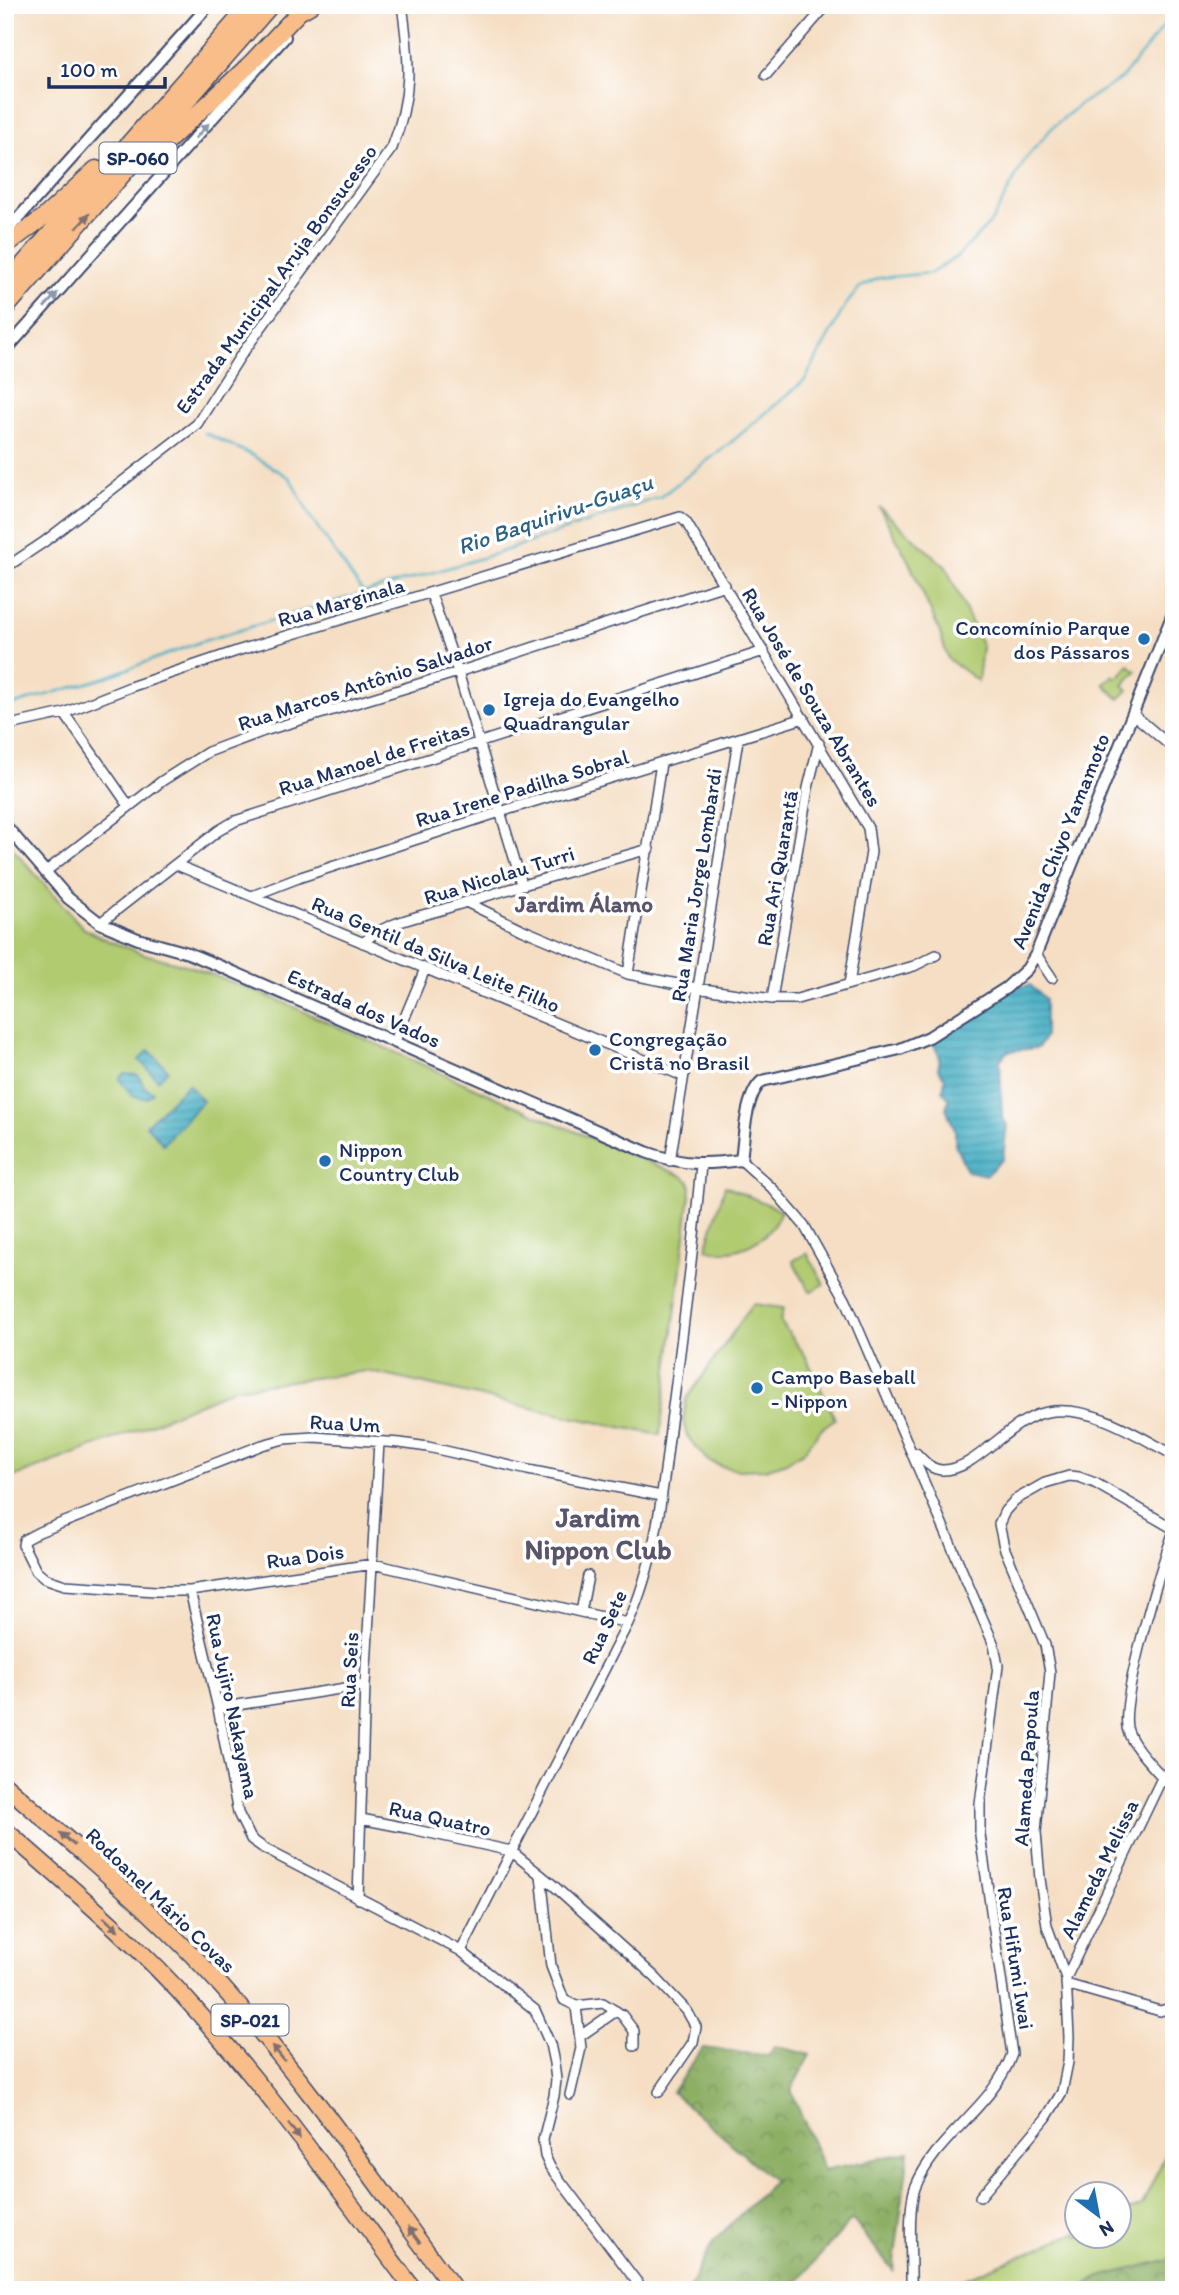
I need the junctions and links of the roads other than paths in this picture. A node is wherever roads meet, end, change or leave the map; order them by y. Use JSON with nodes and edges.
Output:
{"nodes":[{"id":1,"x":209,"y":5,"type":"edge"},
{"id":2,"x":250,"y":5,"type":"edge"},
{"id":3,"x":271,"y":5,"type":"edge"},
{"id":4,"x":312,"y":5,"type":"edge"},
{"id":5,"x":402,"y":5,"type":"edge"},
{"id":6,"x":827,"y":5,"type":"edge"},
{"id":7,"x":766,"y":75,"type":"dead end"},
{"id":8,"x":141,"y":132,"type":"junction"},
{"id":9,"x":111,"y":189,"type":"junction"},
{"id":10,"x":5,"y":233,"type":"edge"},
{"id":11,"x":5,"y":246,"type":"edge"},
{"id":12,"x":5,"y":285,"type":"edge"},
{"id":13,"x":5,"y":309,"type":"edge"},
{"id":14,"x":5,"y":351,"type":"edge"},
{"id":15,"x":686,"y":522,"type":"joint"},
{"id":16,"x":5,"y":568,"type":"edge"},
{"id":17,"x":724,"y":585,"type":"junction"},
{"id":18,"x":432,"y":594,"type":"junction"},
{"id":19,"x":1174,"y":611,"type":"edge"},
{"id":20,"x":764,"y":651,"type":"junction"},
{"id":21,"x":458,"y":672,"type":"junction"},
{"id":22,"x":64,"y":713,"type":"junction"},
{"id":23,"x":1133,"y":714,"type":"junction"},
{"id":24,"x":804,"y":719,"type":"junction"},
{"id":25,"x":5,"y":726,"type":"edge"},
{"id":26,"x":738,"y":740,"type":"junction"},
{"id":27,"x":479,"y":743,"type":"junction"},
{"id":28,"x":819,"y":743,"type":"junction"},
{"id":29,"x":1174,"y":749,"type":"edge"},
{"id":30,"x":661,"y":763,"type":"junction"},
{"id":31,"x":129,"y":806,"type":"junction"},
{"id":32,"x":500,"y":812,"type":"junction"},
{"id":33,"x":5,"y":825,"type":"edge"},
{"id":34,"x":649,"y":849,"type":"junction"},
{"id":35,"x":177,"y":865,"type":"junction"},
{"id":36,"x":45,"y":872,"type":"junction"},
{"id":37,"x":522,"y":884,"type":"junction"},
{"id":38,"x":252,"y":896,"type":"junction"},
{"id":39,"x":466,"y":902,"type":"junction"},
{"id":40,"x":100,"y":923,"type":"junction"},
{"id":41,"x":363,"y":943,"type":"junction"},
{"id":42,"x":1036,"y":954,"type":"junction"},
{"id":43,"x":936,"y":955,"type":"dead end"},
{"id":44,"x":425,"y":969,"type":"junction"},
{"id":45,"x":628,"y":974,"type":"junction"},
{"id":46,"x":1052,"y":978,"type":"dead end"},
{"id":47,"x":849,"y":984,"type":"junction"},
{"id":48,"x":697,"y":989,"type":"junction"},
{"id":49,"x":772,"y":999,"type":"junction"},
{"id":50,"x":395,"y":1041,"type":"junction"},
{"id":51,"x":683,"y":1076,"type":"junction"},
{"id":52,"x":741,"y":1160,"type":"junction"},
{"id":53,"x":670,"y":1161,"type":"junction"},
{"id":54,"x":701,"y":1164,"type":"junction"},
{"id":55,"x":379,"y":1442,"type":"junction"},
{"id":56,"x":912,"y":1449,"type":"junction"},
{"id":57,"x":1174,"y":1455,"type":"edge"},
{"id":58,"x":661,"y":1496,"type":"junction"},
{"id":59,"x":1174,"y":1530,"type":"edge"},
{"id":60,"x":39,"y":1532,"type":"joint"},
{"id":61,"x":373,"y":1564,"type":"junction"},
{"id":62,"x":589,"y":1576,"type":"dead end"},
{"id":63,"x":190,"y":1591,"type":"junction"},
{"id":64,"x":581,"y":1612,"type":"junction"},
{"id":65,"x":628,"y":1623,"type":"junction"},
{"id":66,"x":365,"y":1685,"type":"junction"},
{"id":67,"x":218,"y":1708,"type":"junction"},
{"id":68,"x":1163,"y":1776,"type":"junction"},
{"id":69,"x":5,"y":1785,"type":"edge"},
{"id":70,"x":1174,"y":1791,"type":"edge"},
{"id":71,"x":361,"y":1819,"type":"junction"},
{"id":72,"x":5,"y":1830,"type":"edge"},
{"id":73,"x":511,"y":1852,"type":"junction"},
{"id":74,"x":541,"y":1875,"type":"junction"},
{"id":75,"x":358,"y":1899,"type":"junction"},
{"id":76,"x":461,"y":1951,"type":"junction"},
{"id":77,"x":1066,"y":1981,"type":"junction"},
{"id":78,"x":576,"y":2006,"type":"junction"},
{"id":79,"x":1174,"y":2007,"type":"edge"},
{"id":80,"x":616,"y":2011,"type":"junction"},
{"id":81,"x":579,"y":2037,"type":"junction"},
{"id":82,"x":634,"y":2046,"type":"dead end"},
{"id":83,"x":659,"y":2092,"type":"dead end"},
{"id":84,"x":570,"y":2095,"type":"dead end"},
{"id":85,"x":980,"y":2197,"type":"dead end"},
{"id":86,"x":414,"y":2290,"type":"edge"},
{"id":87,"x":455,"y":2290,"type":"edge"},
{"id":88,"x":643,"y":2290,"type":"edge"},
{"id":89,"x":912,"y":2290,"type":"edge"}],
"edges":[{"from":1,"to":10,"type":"street"},
{"from":2,"to":8,"type":"highway","number":"SP-060"},
{"from":3,"to":9,"type":"highway","number":"SP-060"},
{"from":4,"to":9,"type":"highway"},
{"from":14,"to":4,"type":"street","one_way":true},
{"from":5,"to":16,"type":"street","name":"Estrada Municipal Aruja Bonsucesso"},
{"from":6,"to":7,"type":"street"},
{"from":8,"to":11,"type":"highway"},
{"from":8,"to":12,"type":"highway","number":"SP-060"},
{"from":13,"to":9,"type":"highway","number":"SP-060","one_way":true},
{"from":15,"to":17,"type":"street","name":"Rua José de Souza Abrantes"},
{"from":15,"to":18,"type":"street","name":"Rua Marginala"},
{"from":17,"to":20,"type":"street","name":"Rua José de Souza Abrantes"},
{"from":17,"to":21,"type":"street","name":"Rua Marcos Antônio Salvador"},
{"from":18,"to":21,"type":"street"},
{"from":18,"to":22,"type":"street","name":"Rua Marginala"},
{"from":19,"to":23,"type":"street","name":"Avenida Chiyo Yamamoto"},
{"from":20,"to":24,"type":"street","name":"Rua José de Souza Abrantes"},
{"from":20,"to":27,"type":"street","name":"Rua Manoel de Freitas"},
{"from":21,"to":27,"type":"street"},
{"from":21,"to":31,"type":"street","name":"Rua Marcos Antônio Salvador"},
{"from":22,"to":25,"type":"street","name":"Rua Marginala"},
{"from":22,"to":31,"type":"street"},
{"from":23,"to":29,"type":"street"},
{"from":23,"to":42,"type":"street","name":"Avenida Chiyo Yamamoto"},
{"from":24,"to":26,"type":"street","name":"Rua Irene Padilha Sobral"},
{"from":24,"to":28,"type":"street","name":"Rua José de Souza Abrantes"},
{"from":26,"to":30,"type":"street","name":"Rua Irene Padilha Sobral"},
{"from":26,"to":48,"type":"street","name":"Rua Maria Jorge Lombardi"},
{"from":27,"to":32,"type":"street"},
{"from":27,"to":35,"type":"street","name":"Rua Manoel de Freitas"},
{"from":28,"to":47,"type":"street","name":"Rua José de Souza Abrantes"},
{"from":28,"to":49,"type":"street","name":"Rua Ari Quarantã"},
{"from":30,"to":32,"type":"street","name":"Rua Irene Padilha Sobral"},
{"from":30,"to":34,"type":"street"},
{"from":31,"to":36,"type":"street","name":"Rua Marcos Antônio Salvador"},
{"from":32,"to":37,"type":"street"},
{"from":32,"to":38,"type":"street","name":"Rua Irene Padilha Sobral"},
{"from":33,"to":36,"type":"street","name":"Estrada dos Vados"},
{"from":34,"to":37,"type":"street","name":"Rua Nicolau Turri"},
{"from":34,"to":45,"type":"street"},
{"from":35,"to":38,"type":"street","name":"Rua Gentil da Silva Leite Filho"},
{"from":35,"to":40,"type":"street","name":"Rua Manoel de Freitas"},
{"from":36,"to":40,"type":"street","name":"Estrada dos Vados"},
{"from":37,"to":39,"type":"street","name":"Rua Nicolau Turri"},
{"from":38,"to":41,"type":"street","name":"Rua Gentil da Silva Leite Filho"},
{"from":39,"to":41,"type":"street","name":"Rua Nicolau Turri"},
{"from":39,"to":45,"type":"street"},
{"from":40,"to":50,"type":"street","name":"Estrada dos Vados"},
{"from":41,"to":44,"type":"street","name":"Rua Gentil da Silva Leite Filho"},
{"from":42,"to":46,"type":"street"},
{"from":42,"to":52,"type":"street","name":"Avenida Chiyo Yamamoto"},
{"from":43,"to":47,"type":"street"},
{"from":44,"to":50,"type":"street"},
{"from":44,"to":51,"type":"street","name":"Rua Gentil da Silva Leite Filho"},
{"from":45,"to":48,"type":"street"},
{"from":47,"to":49,"type":"street"},
{"from":48,"to":49,"type":"street"},
{"from":48,"to":51,"type":"street","name":"Rua Maria Jorge Lombardi"},
{"from":50,"to":53,"type":"street","name":"Estrada dos Vados"},
{"from":51,"to":53,"type":"street","name":"Rua Maria Jorge Lombardi"},
{"from":52,"to":54,"type":"street","name":"Estrada dos Vados"},
{"from":52,"to":56,"type":"street","name":"Rua Hifumi Iwai"},
{"from":53,"to":54,"type":"street","name":"Estrada dos Vados"},
{"from":54,"to":58,"type":"street","name":"Rua Sete"},
{"from":55,"to":58,"type":"street","name":"Rua Um"},
{"from":55,"to":60,"type":"street","name":"Rua Um"},
{"from":55,"to":61,"type":"street","name":"Rua Seis"},
{"from":56,"to":57,"type":"street"},
{"from":56,"to":89,"type":"street","name":"Rua Hifumi Iwai"},
{"from":58,"to":65,"type":"street","name":"Rua Sete"},
{"from":59,"to":68,"type":"street"},
{"from":59,"to":77,"type":"street","name":"Alameda Papoula"},
{"from":60,"to":63,"type":"street","name":"Rua Dois"},
{"from":61,"to":63,"type":"street","name":"Rua Dois"},
{"from":61,"to":64,"type":"street","name":"Rua Dois"},
{"from":61,"to":66,"type":"street","name":"Rua Seis"},
{"from":62,"to":64,"type":"street"},
{"from":63,"to":67,"type":"street","name":"Rua Jujiro Nakayama"},
{"from":64,"to":65,"type":"street","name":"Rua Dois"},
{"from":65,"to":73,"type":"street","name":"Rua Sete"},
{"from":66,"to":67,"type":"street"},
{"from":66,"to":71,"type":"street","name":"Rua Seis"},
{"from":67,"to":75,"type":"street","name":"Rua Jujiro Nakayama"},
{"from":68,"to":70,"type":"street"},
{"from":68,"to":77,"type":"street","name":"Alameda Melissa"},
{"from":87,"to":69,"type":"highway","name":"Rodoanel Mário Covas","number":"SP-021","one_way":true},
{"from":71,"to":73,"type":"street","name":"Rua Quatro"},
{"from":71,"to":75,"type":"street","name":"Rua Seis"},
{"from":72,"to":86,"type":"highway","number":"SP-021","one_way":true},
{"from":73,"to":74,"type":"street"},
{"from":73,"to":76,"type":"street","name":"Rua Sete"},
{"from":74,"to":78,"type":"street"},
{"from":74,"to":83,"type":"street"},
{"from":75,"to":76,"type":"street","name":"Rua Jujiro Nakayama"},
{"from":76,"to":88,"type":"street","name":"Rua Jujiro Nakayama"},
{"from":77,"to":79,"type":"street"},
{"from":77,"to":85,"type":"street","name":"Alameda Papoula"},
{"from":78,"to":80,"type":"street"},
{"from":78,"to":81,"type":"street"},
{"from":80,"to":81,"type":"street"},
{"from":80,"to":82,"type":"street"},
{"from":81,"to":84,"type":"street"}]}
